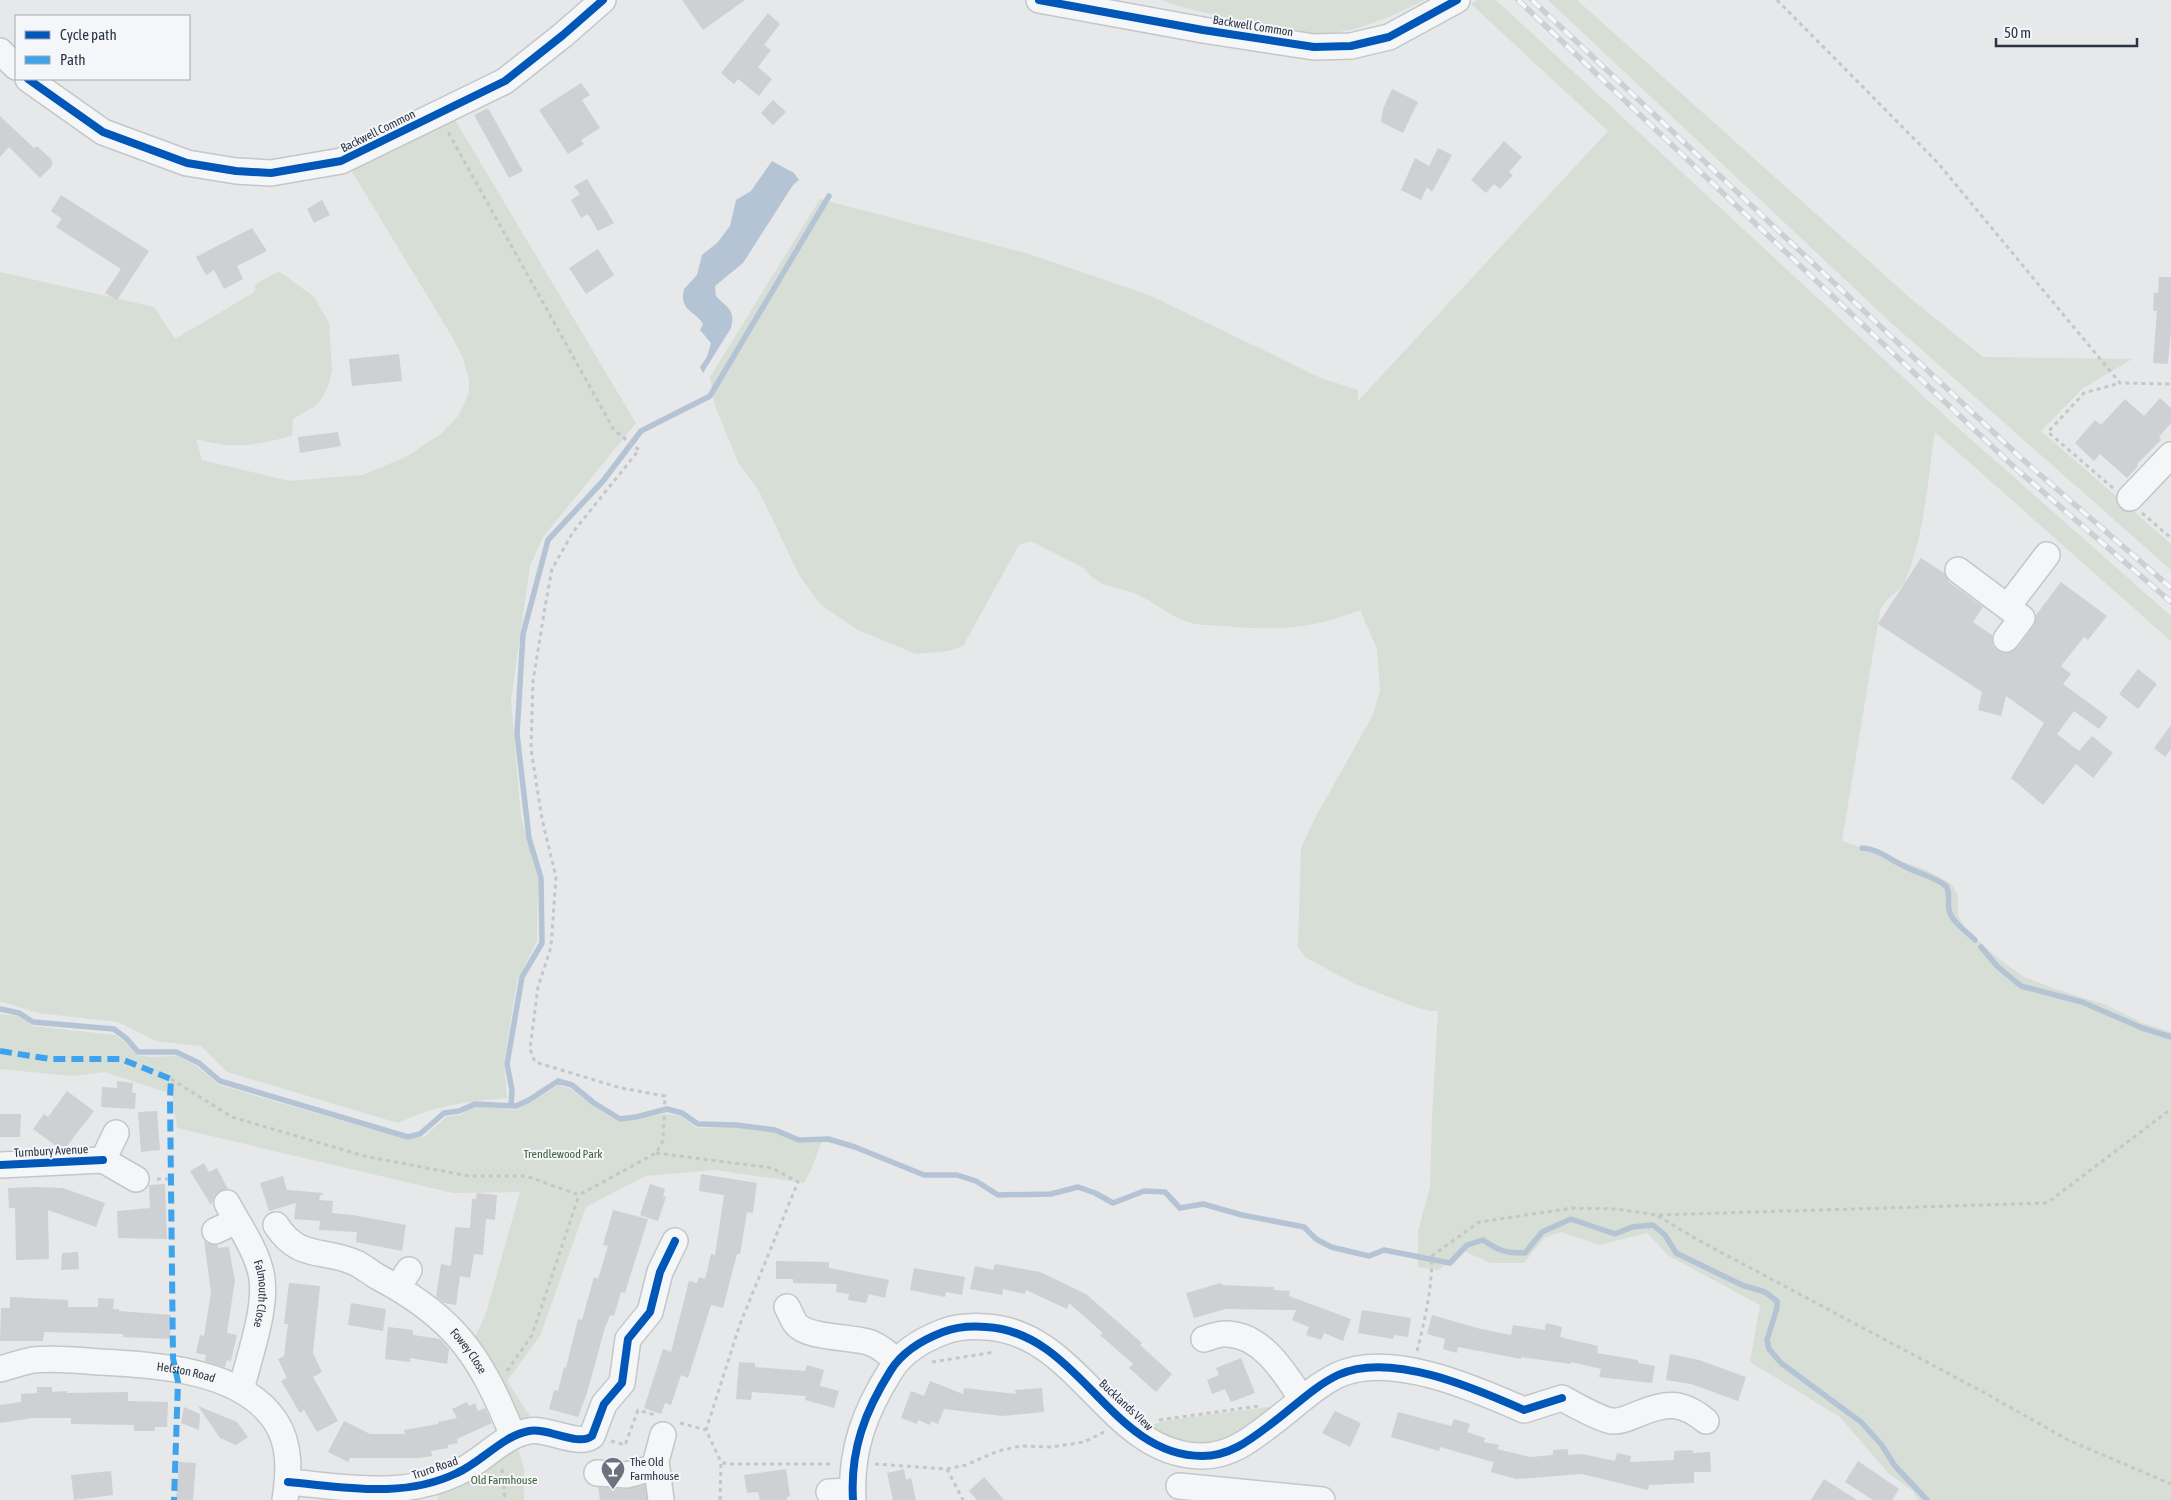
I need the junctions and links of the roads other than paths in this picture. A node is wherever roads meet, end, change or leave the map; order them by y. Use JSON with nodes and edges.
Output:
{"nodes":[{"id":1,"x":603,"y":0,"type":"edge"},
{"id":2,"x":1039,"y":0,"type":"edge"},
{"id":3,"x":1456,"y":0,"type":"edge"},
{"id":4,"x":0,"y":50,"type":"edge"},
{"id":5,"x":15,"y":66,"type":"edge"},
{"id":6,"x":29,"y":80,"type":"edge"},
{"id":7,"x":2171,"y":455,"type":"edge"},
{"id":8,"x":2126,"y":498,"type":"road end"},
{"id":9,"x":2047,"y":555,"type":"dead end"},
{"id":10,"x":1958,"y":570,"type":"dead end"},
{"id":11,"x":2008,"y":606,"type":"junction"},
{"id":12,"x":2006,"y":639,"type":"dead end"},
{"id":13,"x":116,"y":1133,"type":"dead end"},
{"id":14,"x":103,"y":1160,"type":"junction"},
{"id":15,"x":0,"y":1165,"type":"edge"},
{"id":16,"x":136,"y":1179,"type":"dead end"},
{"id":17,"x":226,"y":1218,"type":"dead end"},
{"id":18,"x":276,"y":1225,"type":"dead end"},
{"id":19,"x":675,"y":1241,"type":"dead end"},
{"id":20,"x":786,"y":1306,"type":"dead end"},
{"id":21,"x":1204,"y":1339,"type":"dead end"},
{"id":22,"x":896,"y":1361,"type":"junction"},
{"id":23,"x":0,"y":1369,"type":"edge"},
{"id":24,"x":241,"y":1390,"type":"junction"},
{"id":25,"x":1302,"y":1399,"type":"junction"},
{"id":26,"x":1706,"y":1421,"type":"dead end"},
{"id":27,"x":663,"y":1435,"type":"dead end"},
{"id":28,"x":506,"y":1441,"type":"junction"},
{"id":29,"x":656,"y":1467,"type":"junction"},
{"id":30,"x":597,"y":1473,"type":"dead end"},
{"id":31,"x":1179,"y":1486,"type":"dead end"},
{"id":32,"x":287,"y":1491,"type":"edge"},
{"id":33,"x":845,"y":1494,"type":"edge"},
{"id":34,"x":660,"y":1500,"type":"edge"},
{"id":35,"x":1322,"y":1500,"type":"edge"}],
"edges":[{"from":1,"to":6,"type":"street","name":"Backwell Common"},
{"from":2,"to":3,"type":"street","name":"Backwell Common"},
{"from":4,"to":5,"type":"street"},
{"from":7,"to":8,"type":"street"},
{"from":9,"to":11,"type":"street"},
{"from":10,"to":11,"type":"street"},
{"from":11,"to":12,"type":"street"},
{"from":13,"to":14,"type":"street","name":"Turnbury Avenue"},
{"from":14,"to":15,"type":"street","name":"Turnbury Avenue"},
{"from":14,"to":16,"type":"street","name":"Turnbury Avenue"},
{"from":17,"to":24,"type":"street","name":"Falmouth Close"},
{"from":18,"to":28,"type":"street","name":"Fowey Close"},
{"from":19,"to":28,"type":"street","name":"Truro Road"},
{"from":20,"to":22,"type":"street"},
{"from":21,"to":25,"type":"street"},
{"from":22,"to":25,"type":"street","name":"Bucklands View"},
{"from":22,"to":33,"type":"street","name":"Bucklands View"},
{"from":23,"to":24,"type":"street","name":"Helston Road"},
{"from":24,"to":32,"type":"street","name":"Helston Road"},
{"from":25,"to":26,"type":"street","name":"Bucklands View"},
{"from":27,"to":29,"type":"street"},
{"from":28,"to":32,"type":"street","name":"Truro Road"},
{"from":29,"to":30,"type":"street"},
{"from":29,"to":34,"type":"street"},
{"from":31,"to":35,"type":"street"}]}
